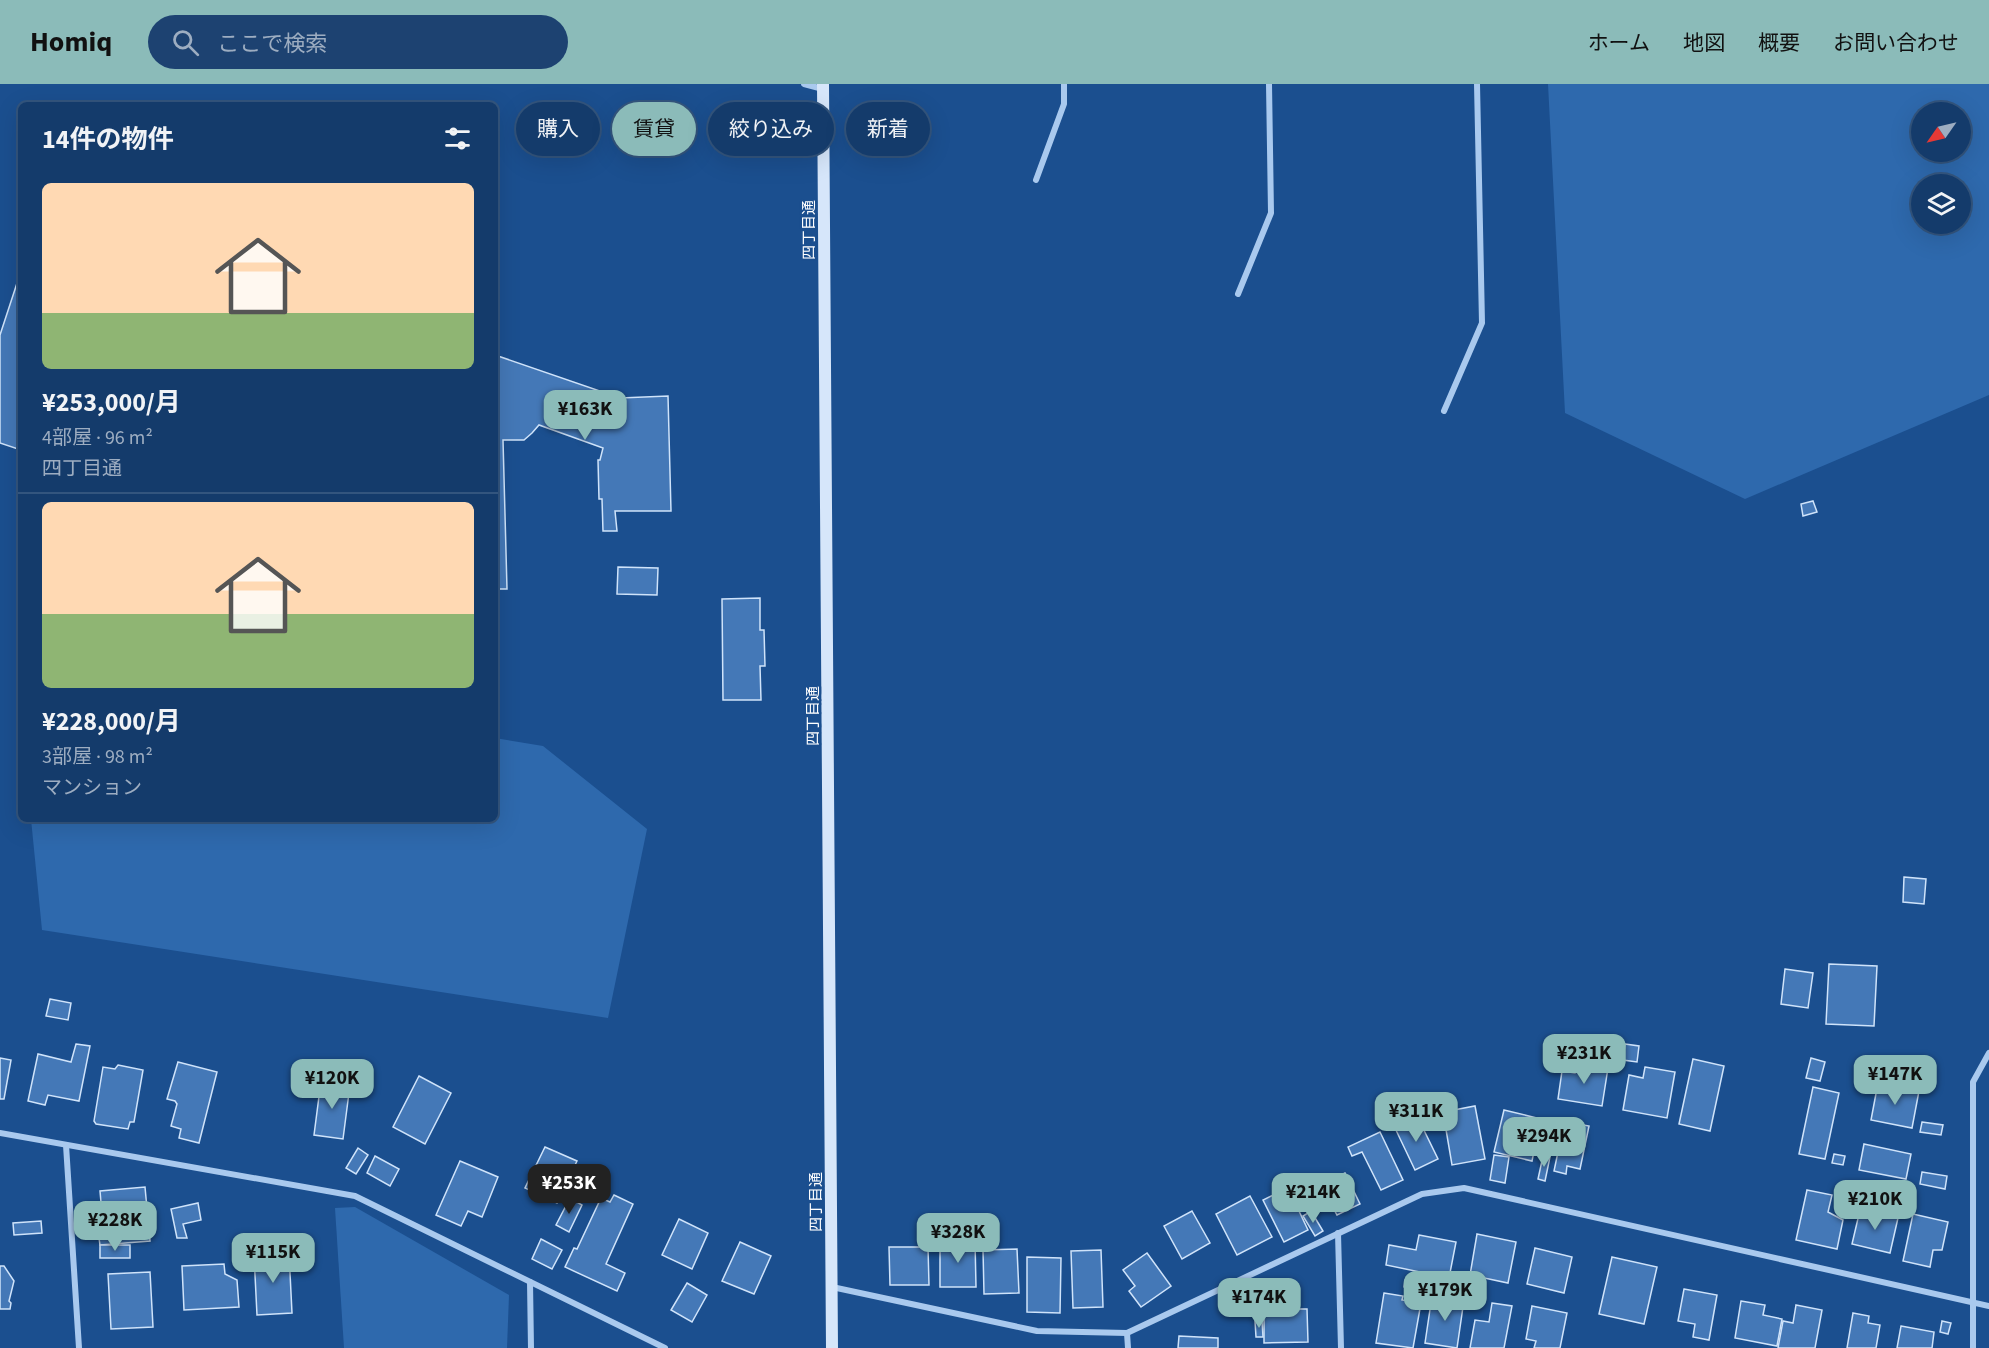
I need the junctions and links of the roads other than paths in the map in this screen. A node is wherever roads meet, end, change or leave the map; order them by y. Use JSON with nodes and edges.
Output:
{"nodes":[{"id":1,"x":804,"y":84,"type":"edge"},
{"id":2,"x":1064,"y":84,"type":"edge"},
{"id":3,"x":1269,"y":84,"type":"edge"},
{"id":4,"x":1477,"y":84,"type":"edge"},
{"id":5,"x":823,"y":87,"type":"edge"},
{"id":6,"x":1036,"y":180,"type":"dead end"},
{"id":7,"x":1238,"y":294,"type":"dead end"},
{"id":8,"x":1444,"y":411,"type":"dead end"},
{"id":9,"x":1989,"y":1053,"type":"edge"},
{"id":10,"x":0,"y":1133,"type":"edge"},
{"id":11,"x":66,"y":1145,"type":"junction"},
{"id":12,"x":1338,"y":1233,"type":"junction"},
{"id":13,"x":530,"y":1282,"type":"junction"},
{"id":14,"x":832,"y":1287,"type":"junction"},
{"id":15,"x":1973,"y":1303,"type":"junction"},
{"id":16,"x":1989,"y":1306,"type":"edge"},
{"id":17,"x":1127,"y":1333,"type":"junction"},
{"id":18,"x":79,"y":1348,"type":"edge"},
{"id":19,"x":531,"y":1348,"type":"edge"},
{"id":20,"x":665,"y":1348,"type":"edge"},
{"id":21,"x":832,"y":1348,"type":"edge"},
{"id":22,"x":1128,"y":1348,"type":"edge"},
{"id":23,"x":1341,"y":1348,"type":"edge"},
{"id":24,"x":1974,"y":1348,"type":"edge"}],
"edges":[{"from":1,"to":5,"type":"street"},
{"from":2,"to":6,"type":"street"},
{"from":3,"to":7,"type":"street"},
{"from":4,"to":8,"type":"street"},
{"from":5,"to":14,"type":"street","name":"四丁目通"},
{"from":9,"to":15,"type":"street"},
{"from":10,"to":11,"type":"street"},
{"from":11,"to":13,"type":"street"},
{"from":11,"to":18,"type":"street"},
{"from":12,"to":15,"type":"street"},
{"from":12,"to":17,"type":"street"},
{"from":12,"to":23,"type":"street"},
{"from":13,"to":19,"type":"street"},
{"from":13,"to":20,"type":"street"},
{"from":14,"to":17,"type":"street"},
{"from":14,"to":21,"type":"street","name":"四丁目通"},
{"from":15,"to":16,"type":"street"},
{"from":15,"to":24,"type":"street"},
{"from":17,"to":22,"type":"street"}]}
